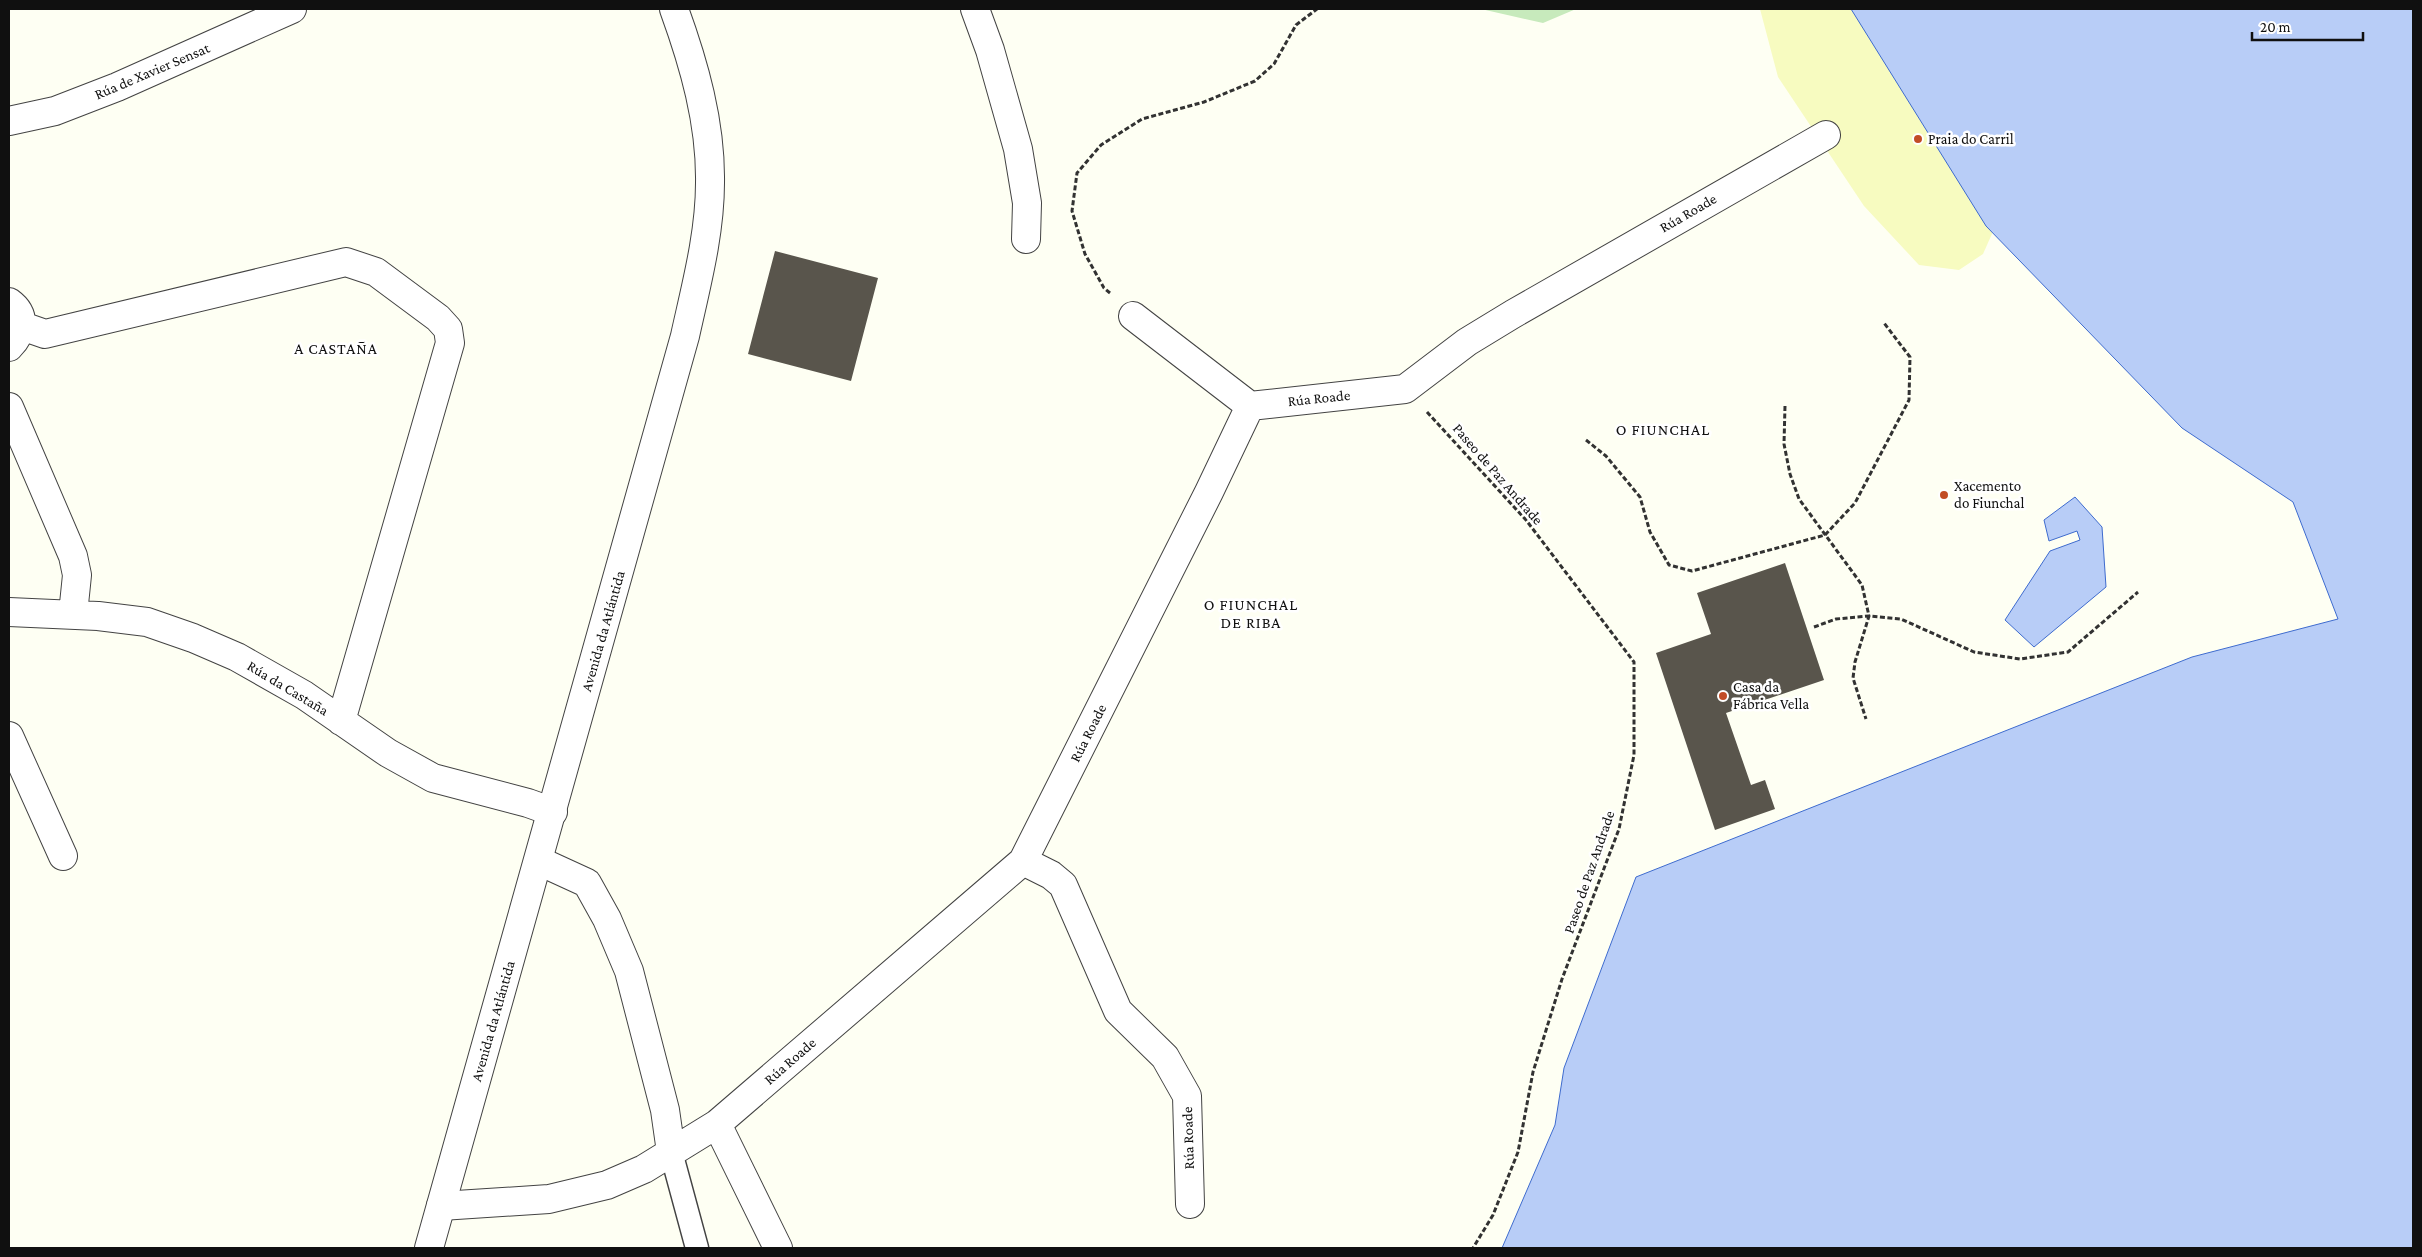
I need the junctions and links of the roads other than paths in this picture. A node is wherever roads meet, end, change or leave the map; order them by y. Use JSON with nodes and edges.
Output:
{"nodes":[{"id":1,"x":292,"y":9,"type":"edge"},
{"id":2,"x":674,"y":9,"type":"edge"},
{"id":3,"x":976,"y":9,"type":"edge"},
{"id":4,"x":9,"y":121,"type":"edge"},
{"id":5,"x":1826,"y":135,"type":"dead end"},
{"id":6,"x":1026,"y":239,"type":"dead end"},
{"id":7,"x":9,"y":302,"type":"edge"},
{"id":8,"x":1133,"y":316,"type":"road end"},
{"id":9,"x":15,"y":337,"type":"edge"},
{"id":10,"x":1250,"y":406,"type":"junction"},
{"id":11,"x":9,"y":407,"type":"edge"},
{"id":12,"x":9,"y":612,"type":"edge"},
{"id":13,"x":74,"y":614,"type":"junction"},
{"id":14,"x":341,"y":721,"type":"junction"},
{"id":15,"x":9,"y":736,"type":"edge"},
{"id":16,"x":553,"y":812,"type":"junction"},
{"id":17,"x":64,"y":856,"type":"dead end"},
{"id":18,"x":539,"y":861,"type":"junction"},
{"id":19,"x":1023,"y":862,"type":"junction"},
{"id":20,"x":717,"y":1124,"type":"junction"},
{"id":21,"x":671,"y":1152,"type":"junction"},
{"id":22,"x":1190,"y":1204,"type":"dead end"},
{"id":23,"x":441,"y":1206,"type":"junction"},
{"id":24,"x":429,"y":1248,"type":"edge"},
{"id":25,"x":698,"y":1248,"type":"edge"},
{"id":26,"x":778,"y":1248,"type":"edge"}],
"edges":[{"from":1,"to":4,"type":"street","name":"Rúa de Xavier Sensat"},
{"from":2,"to":16,"type":"street","name":"Avenida da Atlántida"},
{"from":3,"to":6,"type":"street"},
{"from":5,"to":10,"type":"street","name":"Rúa Roade"},
{"from":7,"to":9,"type":"street"},
{"from":8,"to":10,"type":"street"},
{"from":9,"to":14,"type":"street"},
{"from":10,"to":19,"type":"street","name":"Rúa Roade"},
{"from":11,"to":13,"type":"street"},
{"from":12,"to":13,"type":"street","name":"Rúa da Castaña"},
{"from":13,"to":14,"type":"street","name":"Rúa da Castaña"},
{"from":14,"to":16,"type":"street","name":"Rúa da Castaña"},
{"from":15,"to":17,"type":"street"},
{"from":16,"to":18,"type":"street","name":"Avenida da Atlántida"},
{"from":18,"to":21,"type":"street"},
{"from":18,"to":23,"type":"street","name":"Avenida da Atlántida"},
{"from":19,"to":20,"type":"street","name":"Rúa Roade"},
{"from":19,"to":22,"type":"street","name":"Rúa Roade"},
{"from":20,"to":21,"type":"street","name":"Rúa Roade"},
{"from":20,"to":26,"type":"street"},
{"from":21,"to":23,"type":"street","name":"Rúa Roade"},
{"from":21,"to":25,"type":"street"},
{"from":23,"to":24,"type":"street","name":"Avenida da Atlántida"}]}
